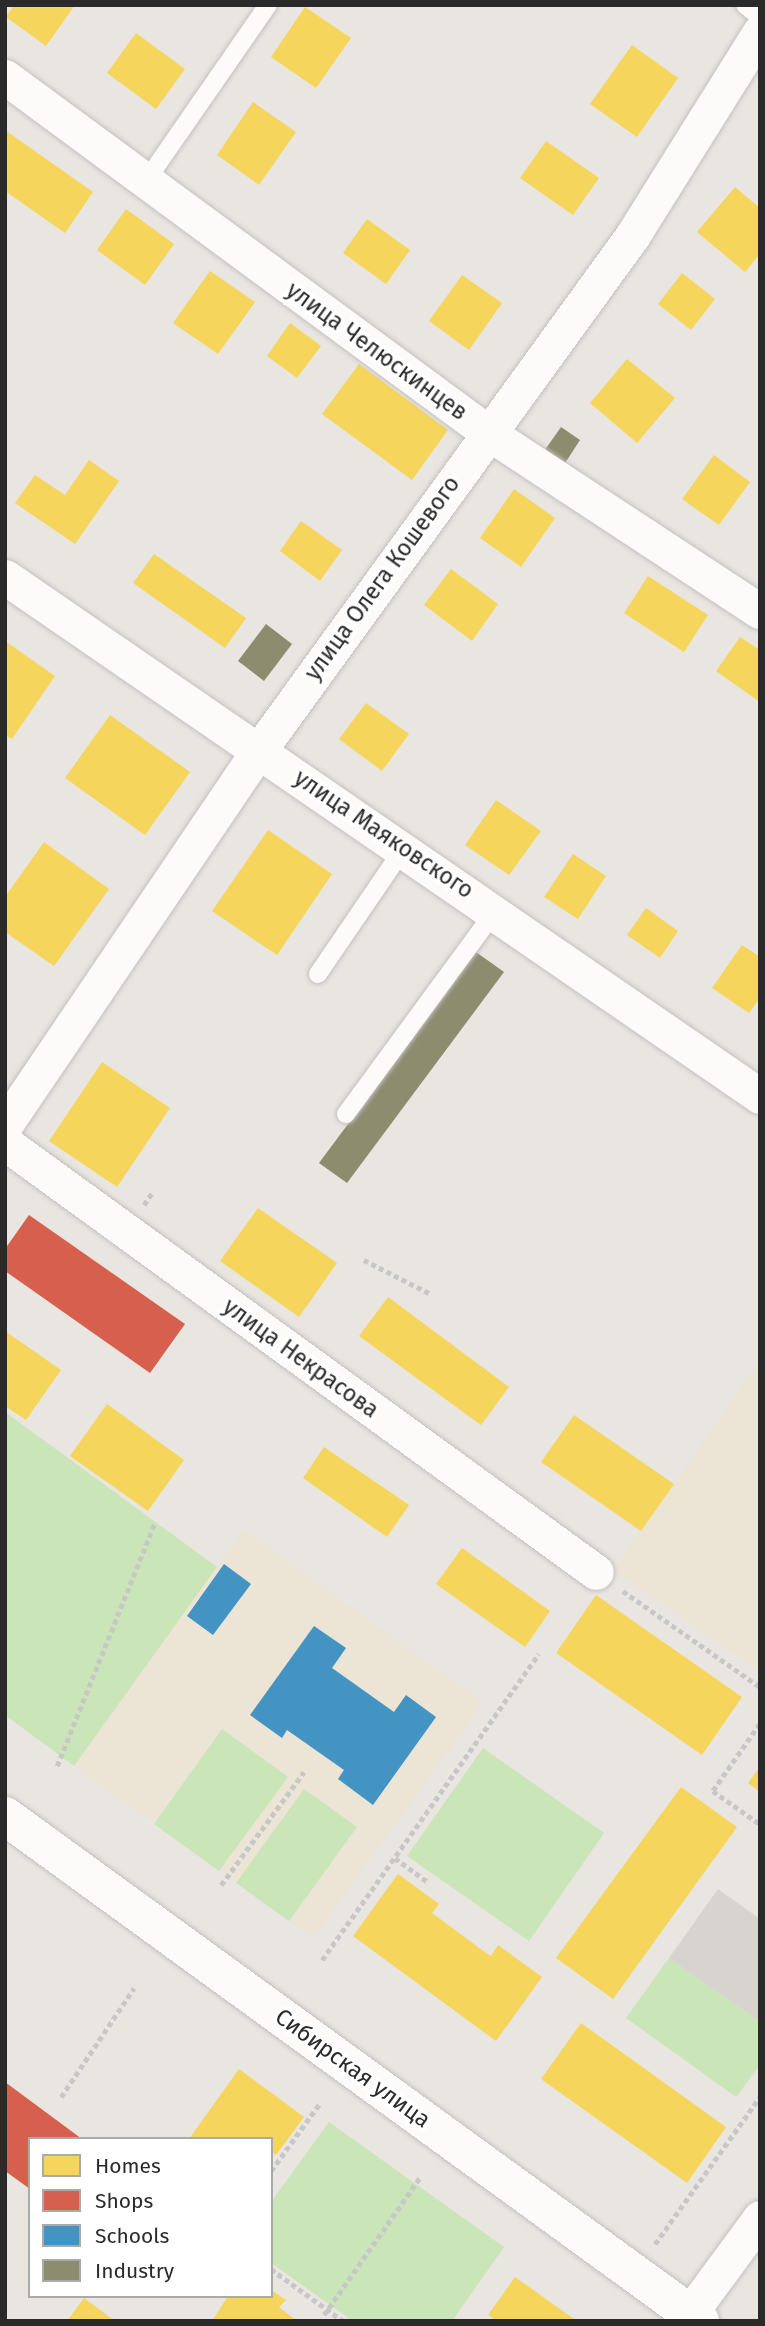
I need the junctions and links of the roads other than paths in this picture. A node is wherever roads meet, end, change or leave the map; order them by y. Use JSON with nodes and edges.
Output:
{"nodes":[{"id":1,"x":268,"y":5,"type":"edge"},
{"id":2,"x":745,"y":5,"type":"edge"},
{"id":3,"x":760,"y":17,"type":"edge"},
{"id":4,"x":760,"y":32,"type":"edge"},
{"id":5,"x":5,"y":77,"type":"edge"},
{"id":6,"x":146,"y":181,"type":"junction"},
{"id":7,"x":486,"y":432,"type":"junction"},
{"id":8,"x":5,"y":577,"type":"edge"},
{"id":9,"x":760,"y":611,"type":"edge"},
{"id":10,"x":260,"y":749,"type":"junction"},
{"id":11,"x":404,"y":848,"type":"junction"},
{"id":12,"x":495,"y":911,"type":"junction"},
{"id":13,"x":318,"y":974,"type":"dead end"},
{"id":14,"x":760,"y":1096,"type":"edge"},
{"id":15,"x":346,"y":1114,"type":"dead end"},
{"id":16,"x":5,"y":1125,"type":"edge"},
{"id":17,"x":5,"y":1143,"type":"edge"},
{"id":18,"x":597,"y":1572,"type":"road end"},
{"id":19,"x":5,"y":1816,"type":"edge"},
{"id":20,"x":760,"y":2218,"type":"edge"},
{"id":21,"x":691,"y":2318,"type":"edge"}],
"edges":[{"from":1,"to":6,"type":"lane"},
{"from":2,"to":3,"type":"lane"},
{"from":4,"to":7,"type":"street","name":"улица Олега Кошевого"},
{"from":5,"to":6,"type":"street","name":"улица Челюскинцев"},
{"from":6,"to":7,"type":"street","name":"улица Челюскинцев"},
{"from":7,"to":9,"type":"street","name":"улица Челюскинцев"},
{"from":7,"to":10,"type":"street","name":"улица Олега Кошевого"},
{"from":8,"to":10,"type":"street","name":"улица Маяковского"},
{"from":10,"to":11,"type":"street","name":"улица Маяковского"},
{"from":10,"to":16,"type":"street","name":"улица Олега Кошевого"},
{"from":11,"to":12,"type":"street","name":"улица Маяковского"},
{"from":11,"to":13,"type":"lane"},
{"from":12,"to":14,"type":"street","name":"улица Маяковского"},
{"from":12,"to":15,"type":"lane"},
{"from":17,"to":18,"type":"street","name":"улица Некрасова"},
{"from":19,"to":21,"type":"main road","name":"Сибирская улица"},
{"from":20,"to":21,"type":"street"}]}
